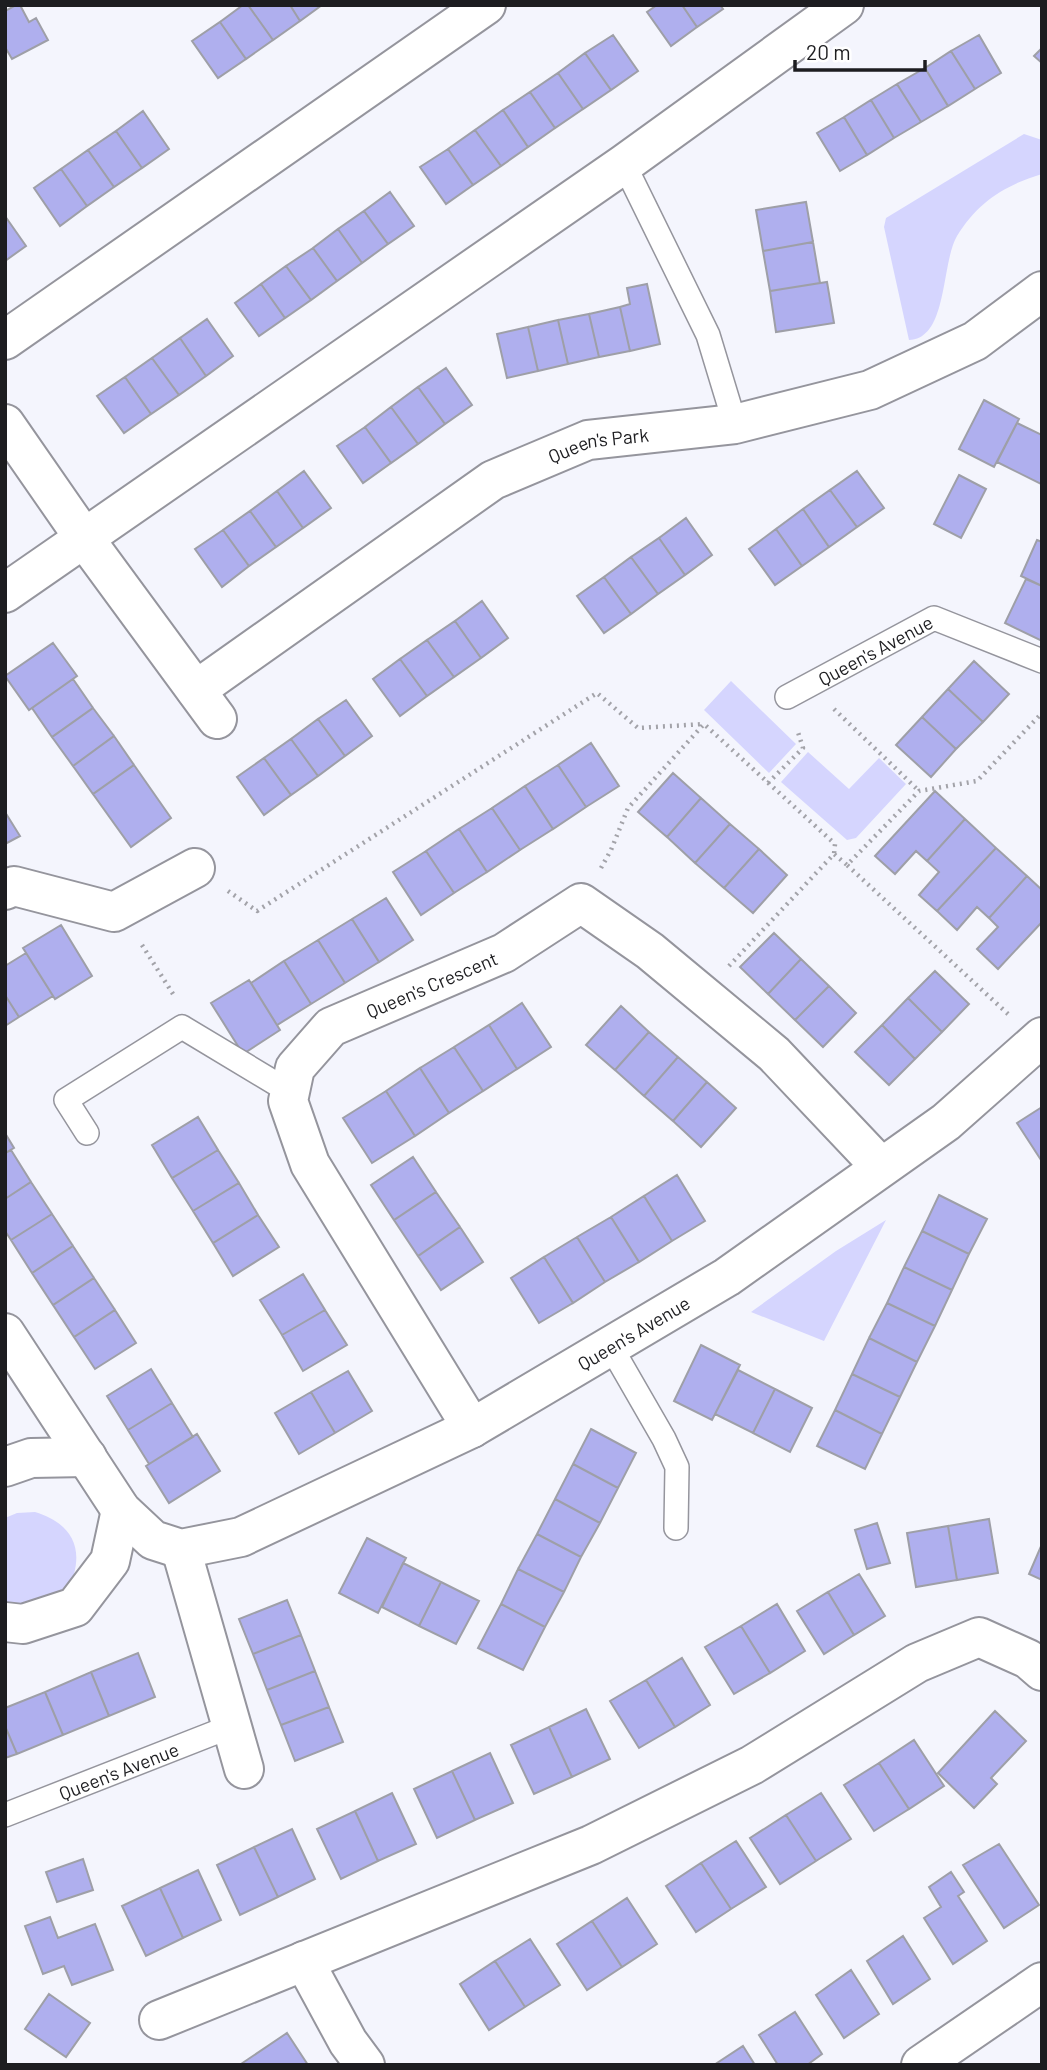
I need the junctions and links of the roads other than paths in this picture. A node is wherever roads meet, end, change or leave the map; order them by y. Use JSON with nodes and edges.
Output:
{"nodes":[{"id":1,"x":486,"y":5,"type":"edge"},
{"id":2,"x":844,"y":5,"type":"edge"},
{"id":3,"x":624,"y":164,"type":"junction"},
{"id":4,"x":1042,"y":291,"type":"edge"},
{"id":5,"x":5,"y":340,"type":"edge"},
{"id":6,"x":5,"y":424,"type":"edge"},
{"id":7,"x":735,"y":424,"type":"junction"},
{"id":8,"x":83,"y":538,"type":"junction"},
{"id":9,"x":5,"y":593,"type":"edge"},
{"id":10,"x":1042,"y":661,"type":"edge"},
{"id":11,"x":787,"y":697,"type":"road end"},
{"id":12,"x":195,"y":868,"type":"road end"},
{"id":13,"x":5,"y":890,"type":"edge"},
{"id":14,"x":1040,"y":1039,"type":"edge"},
{"id":15,"x":290,"y":1092,"type":"junction"},
{"id":16,"x":87,"y":1133,"type":"dead end"},
{"id":17,"x":881,"y":1167,"type":"junction"},
{"id":18,"x":5,"y":1333,"type":"edge"},
{"id":19,"x":611,"y":1347,"type":"junction"},
{"id":20,"x":472,"y":1428,"type":"junction"},
{"id":21,"x":87,"y":1457,"type":"junction"},
{"id":22,"x":5,"y":1467,"type":"edge"},
{"id":23,"x":121,"y":1510,"type":"junction"},
{"id":24,"x":676,"y":1528,"type":"dead end"},
{"id":25,"x":181,"y":1549,"type":"junction"},
{"id":26,"x":5,"y":1622,"type":"edge"},
{"id":27,"x":1042,"y":1671,"type":"edge"},
{"id":28,"x":232,"y":1726,"type":"junction"},
{"id":29,"x":244,"y":1769,"type":"dead end"},
{"id":30,"x":5,"y":1815,"type":"edge"},
{"id":31,"x":304,"y":1961,"type":"junction"},
{"id":32,"x":1042,"y":1982,"type":"edge"},
{"id":33,"x":159,"y":2020,"type":"dead end"},
{"id":34,"x":365,"y":2065,"type":"edge"},
{"id":35,"x":921,"y":2065,"type":"edge"}],
"edges":[{"from":1,"to":5,"type":"street"},
{"from":2,"to":3,"type":"street"},
{"from":3,"to":7,"type":"lane"},
{"from":3,"to":8,"type":"street"},
{"from":4,"to":7,"type":"street","name":"Queen's Park"},
{"from":6,"to":8,"type":"street","name":"Queen's Park"},
{"from":7,"to":8,"type":"street","name":"Queen's Park"},
{"from":8,"to":9,"type":"street"},
{"from":10,"to":11,"type":"lane","name":"Queen's Avenue"},
{"from":12,"to":13,"type":"street"},
{"from":14,"to":17,"type":"street","name":"Queen's Avenue"},
{"from":15,"to":16,"type":"lane"},
{"from":15,"to":17,"type":"street","name":"Queen's Crescent"},
{"from":15,"to":20,"type":"street"},
{"from":17,"to":19,"type":"street","name":"Queen's Avenue"},
{"from":18,"to":21,"type":"street"},
{"from":19,"to":20,"type":"street","name":"Queen's Avenue"},
{"from":19,"to":24,"type":"lane"},
{"from":20,"to":25,"type":"street","name":"Queen's Avenue"},
{"from":21,"to":22,"type":"street"},
{"from":21,"to":23,"type":"street"},
{"from":23,"to":25,"type":"street"},
{"from":23,"to":26,"type":"street"},
{"from":25,"to":28,"type":"street"},
{"from":27,"to":31,"type":"street"},
{"from":28,"to":29,"type":"street"},
{"from":28,"to":30,"type":"lane","name":"Queen's Avenue"},
{"from":31,"to":33,"type":"street"},
{"from":31,"to":34,"type":"street"},
{"from":32,"to":35,"type":"street"}]}
